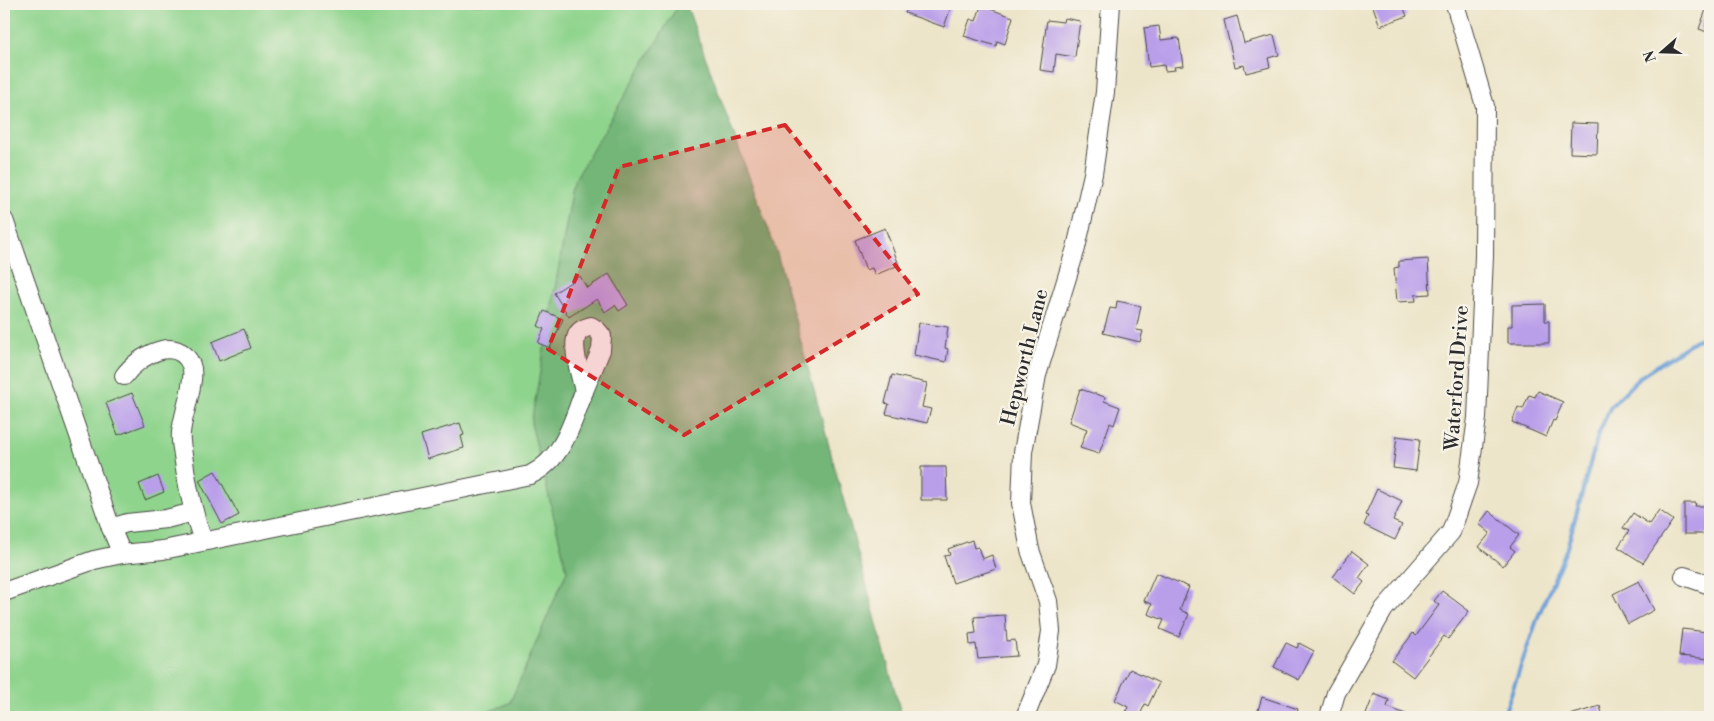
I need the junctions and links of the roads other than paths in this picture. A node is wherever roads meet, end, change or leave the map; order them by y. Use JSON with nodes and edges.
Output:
{"nodes":[{"id":1,"x":1111,"y":4,"type":"edge"},
{"id":2,"x":1455,"y":4,"type":"edge"},
{"id":3,"x":4,"y":220,"type":"edge"},
{"id":4,"x":124,"y":376,"type":"dead end"},
{"id":5,"x":584,"y":391,"type":"dead end"},
{"id":6,"x":194,"y":512,"type":"junction"},
{"id":7,"x":111,"y":528,"type":"junction"},
{"id":8,"x":203,"y":541,"type":"junction"},
{"id":9,"x":122,"y":554,"type":"junction"},
{"id":10,"x":1684,"y":576,"type":"dead end"},
{"id":11,"x":1710,"y":585,"type":"edge"},
{"id":12,"x":4,"y":592,"type":"edge"},
{"id":13,"x":1025,"y":717,"type":"edge"},
{"id":14,"x":1329,"y":717,"type":"edge"}],
"edges":[{"from":1,"to":13,"type":"street","name":"Hepworth Lane"},
{"from":2,"to":14,"type":"street","name":"Waterford Drive"},
{"from":3,"to":7,"type":"street"},
{"from":4,"to":6,"type":"street"},
{"from":5,"to":8,"type":"street"},
{"from":6,"to":7,"type":"street"},
{"from":6,"to":8,"type":"street"},
{"from":7,"to":9,"type":"street"},
{"from":8,"to":9,"type":"street"},
{"from":9,"to":12,"type":"street"},
{"from":10,"to":11,"type":"street"}]}
